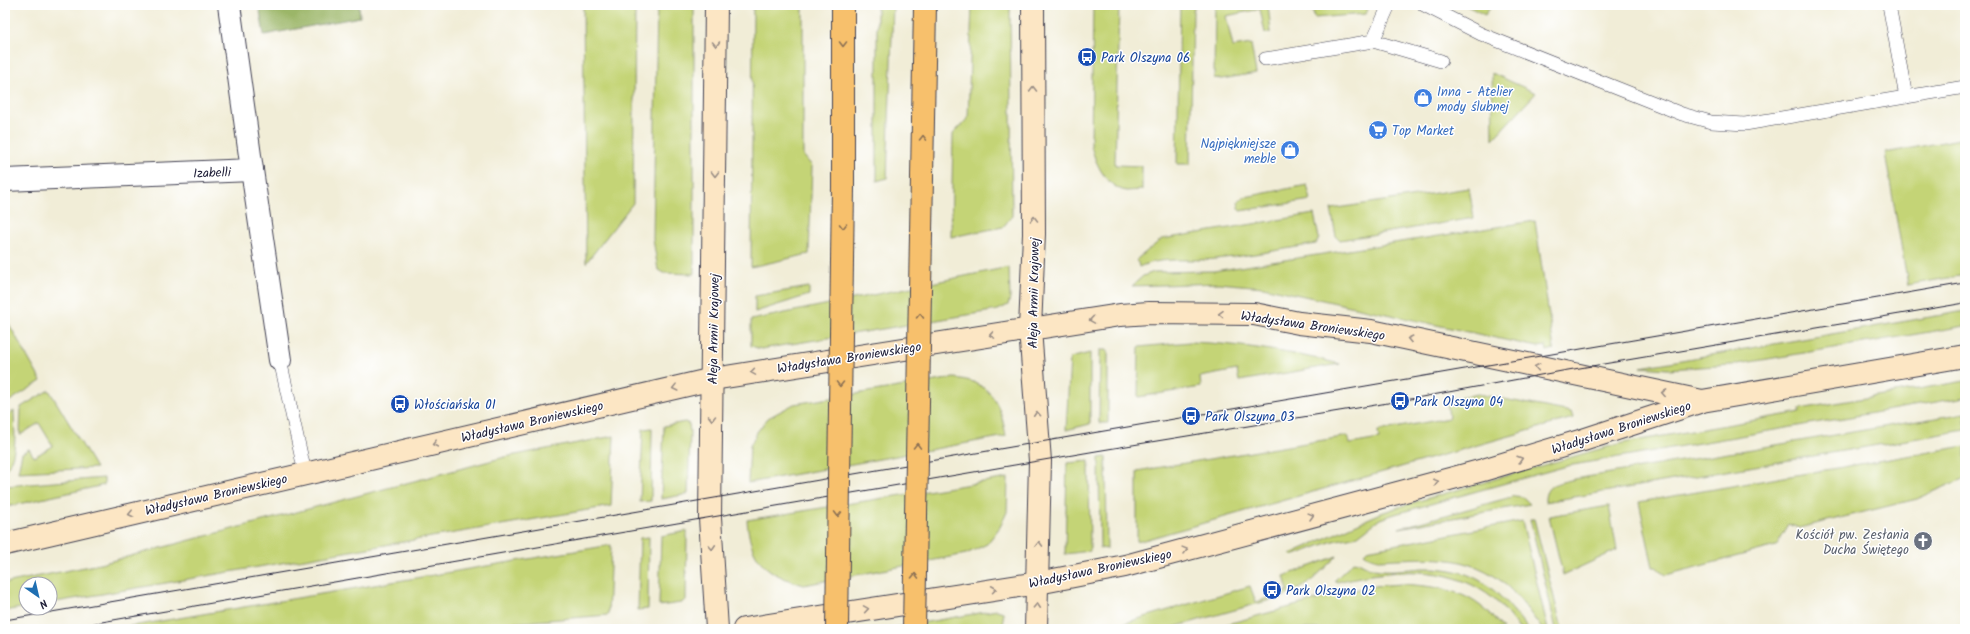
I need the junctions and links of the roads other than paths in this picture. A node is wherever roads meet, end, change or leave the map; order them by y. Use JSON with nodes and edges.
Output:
{"nodes":[{"id":1,"x":229,"y":5,"type":"edge"},
{"id":2,"x":716,"y":5,"type":"edge"},
{"id":3,"x":843,"y":5,"type":"edge"},
{"id":4,"x":925,"y":5,"type":"edge"},
{"id":5,"x":1033,"y":5,"type":"edge"},
{"id":6,"x":1390,"y":5,"type":"edge"},
{"id":7,"x":1424,"y":5,"type":"edge"},
{"id":8,"x":1889,"y":5,"type":"edge"},
{"id":9,"x":1373,"y":40,"type":"junction"},
{"id":10,"x":1265,"y":59,"type":"dead end"},
{"id":11,"x":1441,"y":61,"type":"dead end"},
{"id":12,"x":1965,"y":87,"type":"edge"},
{"id":13,"x":1906,"y":97,"type":"junction"},
{"id":14,"x":252,"y":170,"type":"junction"},
{"id":15,"x":5,"y":180,"type":"edge"},
{"id":16,"x":1030,"y":330,"type":"junction"},
{"id":17,"x":1965,"y":356,"type":"edge"},
{"id":18,"x":280,"y":360,"type":"joint"},
{"id":19,"x":713,"y":378,"type":"junction"},
{"id":20,"x":1702,"y":401,"type":"junction"},
{"id":21,"x":305,"y":473,"type":"junction"},
{"id":22,"x":5,"y":544,"type":"edge"},
{"id":23,"x":1038,"y":583,"type":"junction"},
{"id":24,"x":717,"y":629,"type":"edge"},
{"id":25,"x":744,"y":629,"type":"edge"},
{"id":26,"x":837,"y":629,"type":"edge"},
{"id":27,"x":914,"y":629,"type":"edge"},
{"id":28,"x":1036,"y":629,"type":"edge"}],
"edges":[{"from":1,"to":14,"type":"street"},
{"from":2,"to":19,"type":"main road","name":"Aleja Armii Krajowej","one_way":true},
{"from":3,"to":26,"type":"highway","one_way":true,"bridge":true},
{"from":27,"to":4,"type":"highway","one_way":true,"bridge":true},
{"from":16,"to":5,"type":"main road","name":"Aleja Armii Krajowej","one_way":true},
{"from":6,"to":9,"type":"lane"},
{"from":7,"to":13,"type":"lane"},
{"from":8,"to":13,"type":"lane"},
{"from":9,"to":10,"type":"lane"},
{"from":9,"to":11,"type":"lane"},
{"from":12,"to":13,"type":"lane"},
{"from":14,"to":15,"type":"street","name":"Izabelli"},
{"from":14,"to":18,"type":"street"},
{"from":16,"to":19,"type":"main road","name":"Władysława Broniewskiego","one_way":true},
{"from":20,"to":16,"type":"main road","name":"Władysława Broniewskiego","one_way":true},
{"from":23,"to":16,"type":"main road","name":"Aleja Armii Krajowej","one_way":true},
{"from":17,"to":20,"type":"main road","name":"Władysława Broniewskiego"},
{"from":18,"to":21,"type":"lane"},
{"from":19,"to":21,"type":"main road","name":"Władysława Broniewskiego","one_way":true},
{"from":19,"to":24,"type":"main road","name":"Aleja Armii Krajowej","one_way":true},
{"from":23,"to":20,"type":"main road","name":"Władysława Broniewskiego","one_way":true},
{"from":21,"to":22,"type":"main road","name":"Władysława Broniewskiego","one_way":true},
{"from":25,"to":23,"type":"main road","name":"Władysława Broniewskiego","one_way":true},
{"from":28,"to":23,"type":"main road","name":"Aleja Armii Krajowej","one_way":true}]}
